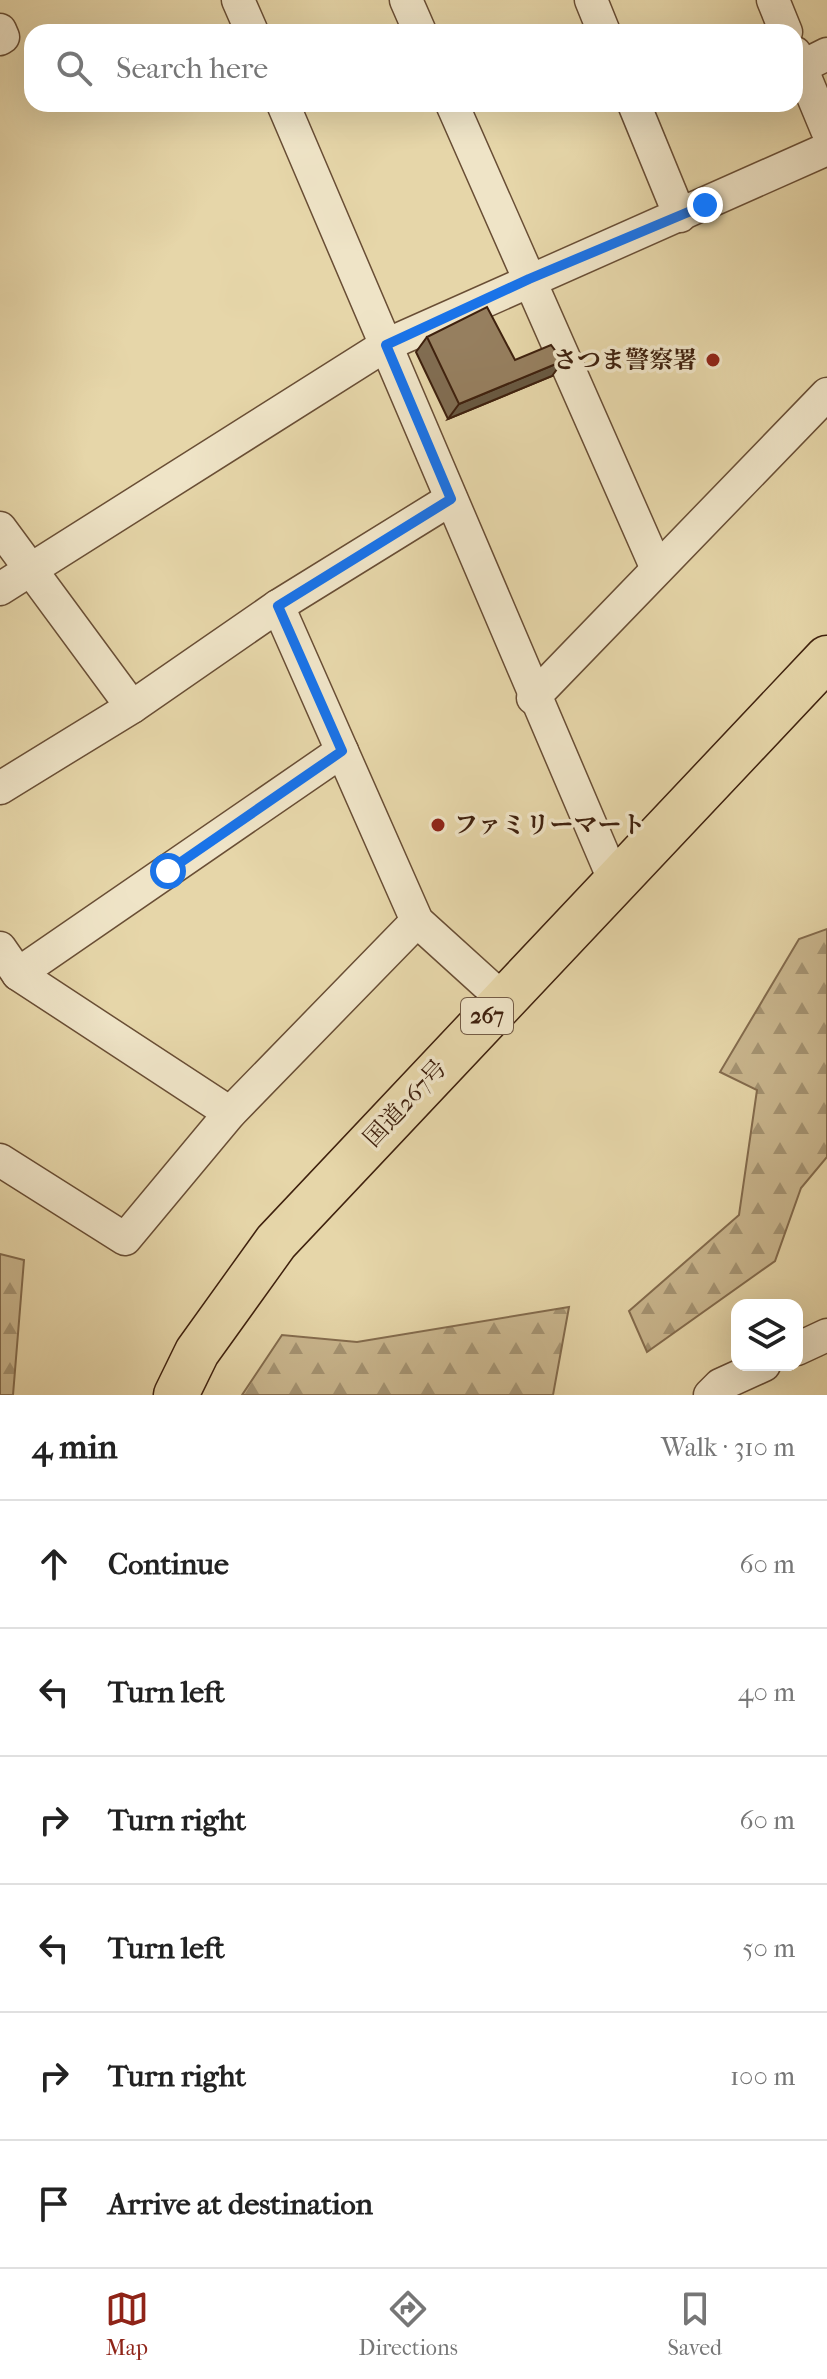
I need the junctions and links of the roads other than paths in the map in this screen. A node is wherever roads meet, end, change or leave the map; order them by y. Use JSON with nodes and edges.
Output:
{"nodes":[{"id":1,"x":238,"y":0,"type":"edge"},
{"id":2,"x":406,"y":0,"type":"edge"},
{"id":3,"x":591,"y":0,"type":"edge"},
{"id":4,"x":773,"y":0,"type":"edge"},
{"id":5,"x":248,"y":24,"type":"edge"},
{"id":6,"x":416,"y":24,"type":"edge"},
{"id":7,"x":601,"y":24,"type":"edge"},
{"id":8,"x":783,"y":24,"type":"edge"},
{"id":9,"x":0,"y":30,"type":"edge"},
{"id":10,"x":0,"y":39,"type":"edge"},
{"id":11,"x":808,"y":58,"type":"edge"},
{"id":12,"x":286,"y":112,"type":"edge"},
{"id":13,"x":456,"y":112,"type":"edge"},
{"id":14,"x":637,"y":112,"type":"edge"},
{"id":15,"x":827,"y":130,"type":"edge"},
{"id":16,"x":827,"y":149,"type":"edge"},
{"id":17,"x":680,"y":216,"type":"junction"},
{"id":18,"x":529,"y":279,"type":"junction"},
{"id":19,"x":386,"y":345,"type":"junction"},
{"id":20,"x":827,"y":394,"type":"edge"},
{"id":21,"x":451,"y":499,"type":"junction"},
{"id":22,"x":0,"y":528,"type":"edge"},
{"id":23,"x":657,"y":569,"type":"junction"},
{"id":24,"x":31,"y":571,"type":"junction"},
{"id":25,"x":0,"y":589,"type":"edge"},
{"id":26,"x":278,"y":606,"type":"junction"},
{"id":27,"x":827,"y":658,"type":"edge"},
{"id":28,"x":533,"y":698,"type":"junction"},
{"id":29,"x":132,"y":707,"type":"junction"},
{"id":30,"x":342,"y":751,"type":"junction"},
{"id":31,"x":0,"y":788,"type":"edge"},
{"id":32,"x":615,"y":882,"type":"junction"},
{"id":33,"x":417,"y":921,"type":"junction"},
{"id":34,"x":9,"y":961,"type":"edge"},
{"id":35,"x":503,"y":999,"type":"junction"},
{"id":36,"x":230,"y":1113,"type":"junction"},
{"id":37,"x":0,"y":1160,"type":"edge"},
{"id":38,"x":827,"y":1335,"type":"edge"},
{"id":39,"x":803,"y":1346,"type":"edge"},
{"id":40,"x":751,"y":1371,"type":"edge"},
{"id":41,"x":176,"y":1395,"type":"edge"},
{"id":42,"x":710,"y":1395,"type":"edge"}],
"edges":[{"from":1,"to":5,"type":"street"},
{"from":2,"to":6,"type":"street"},
{"from":3,"to":7,"type":"street"},
{"from":4,"to":8,"type":"street"},
{"from":9,"to":10,"type":"street"},
{"from":11,"to":15,"type":"street"},
{"from":12,"to":19,"type":"street"},
{"from":13,"to":18,"type":"street"},
{"from":14,"to":17,"type":"street"},
{"from":16,"to":17,"type":"street"},
{"from":17,"to":18,"type":"street"},
{"from":18,"to":19,"type":"street"},
{"from":18,"to":23,"type":"street"},
{"from":19,"to":21,"type":"street"},
{"from":19,"to":24,"type":"street"},
{"from":20,"to":23,"type":"street"},
{"from":21,"to":26,"type":"street"},
{"from":21,"to":28,"type":"street"},
{"from":22,"to":24,"type":"street"},
{"from":23,"to":28,"type":"street"},
{"from":24,"to":25,"type":"street"},
{"from":24,"to":29,"type":"street"},
{"from":26,"to":29,"type":"street"},
{"from":26,"to":30,"type":"street"},
{"from":27,"to":32,"type":"highway","name":"国道267号","number":"267"},
{"from":28,"to":32,"type":"street"},
{"from":29,"to":31,"type":"street"},
{"from":30,"to":33,"type":"street"},
{"from":30,"to":34,"type":"street"},
{"from":32,"to":35,"type":"highway","name":"国道267号","number":"267"},
{"from":33,"to":35,"type":"street"},
{"from":33,"to":36,"type":"street"},
{"from":34,"to":36,"type":"street"},
{"from":35,"to":41,"type":"highway","name":"国道267号","number":"267"},
{"from":36,"to":37,"type":"street"},
{"from":38,"to":39,"type":"street"},
{"from":40,"to":42,"type":"street"}]}
